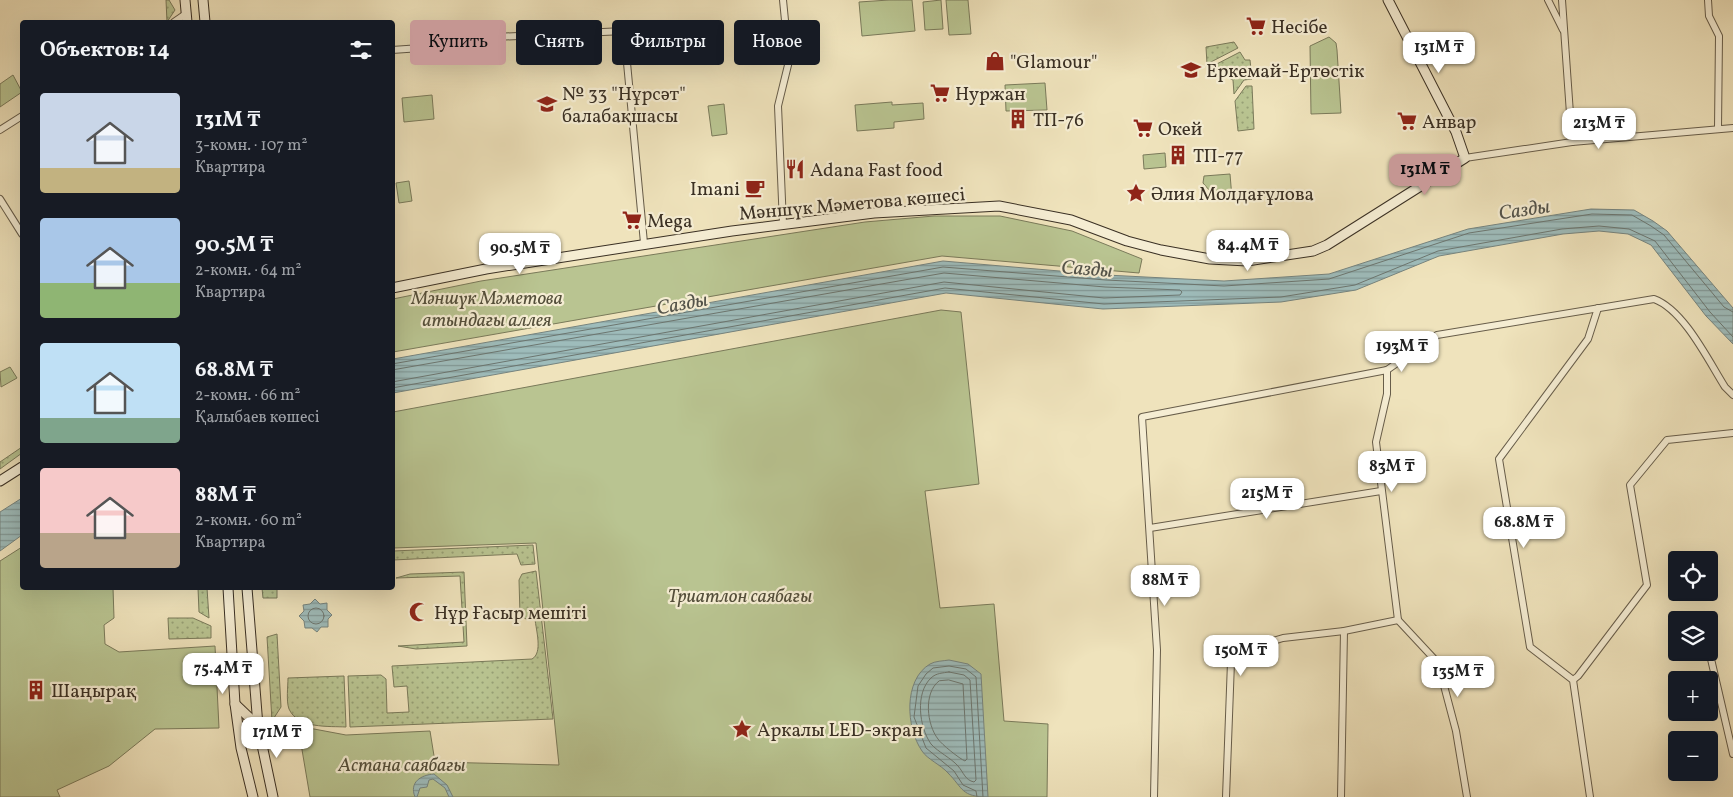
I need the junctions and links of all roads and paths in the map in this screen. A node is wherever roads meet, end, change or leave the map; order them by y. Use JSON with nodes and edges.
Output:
{"nodes":[{"id":1,"x":185,"y":0,"type":"edge"},
{"id":2,"x":203,"y":0,"type":"edge"},
{"id":3,"x":783,"y":0,"type":"edge"},
{"id":4,"x":1388,"y":0,"type":"edge"},
{"id":5,"x":1548,"y":0,"type":"edge"},
{"id":6,"x":1562,"y":0,"type":"edge"},
{"id":7,"x":1708,"y":0,"type":"edge"},
{"id":8,"x":187,"y":18,"type":"edge"},
{"id":9,"x":204,"y":20,"type":"edge"},
{"id":10,"x":1565,"y":33,"type":"junction"},
{"id":11,"x":395,"y":50,"type":"edge"},
{"id":12,"x":20,"y":117,"type":"edge"},
{"id":13,"x":1718,"y":128,"type":"junction"},
{"id":14,"x":1733,"y":128,"type":"edge"},
{"id":15,"x":0,"y":130,"type":"edge"},
{"id":16,"x":1572,"y":142,"type":"junction"},
{"id":17,"x":1465,"y":158,"type":"junction"},
{"id":18,"x":0,"y":199,"type":"edge"},
{"id":19,"x":783,"y":224,"type":"junction"},
{"id":20,"x":20,"y":231,"type":"edge"},
{"id":21,"x":644,"y":243,"type":"junction"},
{"id":22,"x":395,"y":287,"type":"edge"},
{"id":23,"x":1598,"y":308,"type":"junction"},
{"id":24,"x":1387,"y":370,"type":"junction"},
{"id":25,"x":1733,"y":395,"type":"edge"},
{"id":26,"x":1733,"y":433,"type":"edge"},
{"id":27,"x":20,"y":468,"type":"edge"},
{"id":28,"x":0,"y":481,"type":"edge"},
{"id":29,"x":1381,"y":490,"type":"junction"},
{"id":30,"x":1150,"y":528,"type":"junction"},
{"id":31,"x":228,"y":590,"type":"edge"},
{"id":32,"x":247,"y":590,"type":"edge"},
{"id":33,"x":1398,"y":620,"type":"junction"},
{"id":34,"x":1344,"y":631,"type":"junction"},
{"id":35,"x":1712,"y":661,"type":"edge"},
{"id":36,"x":1573,"y":680,"type":"junction"},
{"id":37,"x":235,"y":704,"type":"junction"},
{"id":38,"x":258,"y":726,"type":"junction"},
{"id":39,"x":1733,"y":754,"type":"edge"},
{"id":40,"x":253,"y":797,"type":"edge"},
{"id":41,"x":273,"y":797,"type":"edge"},
{"id":42,"x":1154,"y":797,"type":"edge"},
{"id":43,"x":1226,"y":797,"type":"edge"},
{"id":44,"x":1341,"y":797,"type":"edge"},
{"id":45,"x":1467,"y":797,"type":"edge"},
{"id":46,"x":1590,"y":797,"type":"edge"}],
"edges":[{"from":1,"to":8,"type":"street"},
{"from":2,"to":9,"type":"street"},
{"from":3,"to":19,"type":"street"},
{"from":4,"to":17,"type":"street"},
{"from":5,"to":10,"type":"street"},
{"from":6,"to":10,"type":"street"},
{"from":7,"to":13,"type":"street"},
{"from":10,"to":16,"type":"street"},
{"from":11,"to":21,"type":"street"},
{"from":12,"to":15,"type":"street"},
{"from":13,"to":14,"type":"street"},
{"from":13,"to":16,"type":"street"},
{"from":16,"to":17,"type":"street"},
{"from":17,"to":19,"type":"street","name":"Мәншүк Мәметова көшесі"},
{"from":18,"to":20,"type":"street"},
{"from":19,"to":21,"type":"street","name":"Мәншүк Мәметова көшесі"},
{"from":21,"to":22,"type":"street","name":"Мәншүк Мәметова көшесі"},
{"from":23,"to":24,"type":"street"},
{"from":23,"to":25,"type":"street"},
{"from":23,"to":36,"type":"street"},
{"from":24,"to":29,"type":"street"},
{"from":24,"to":30,"type":"street"},
{"from":26,"to":36,"type":"street"},
{"from":27,"to":28,"type":"street"},
{"from":29,"to":30,"type":"street"},
{"from":29,"to":33,"type":"street"},
{"from":30,"to":42,"type":"street"},
{"from":31,"to":37,"type":"street"},
{"from":32,"to":38,"type":"street"},
{"from":33,"to":34,"type":"street"},
{"from":33,"to":45,"type":"street"},
{"from":34,"to":43,"type":"street"},
{"from":34,"to":44,"type":"street"},
{"from":35,"to":39,"type":"street"},
{"from":36,"to":46,"type":"street"},
{"from":37,"to":38,"type":"street"},
{"from":37,"to":40,"type":"street"},
{"from":38,"to":41,"type":"street"}]}
